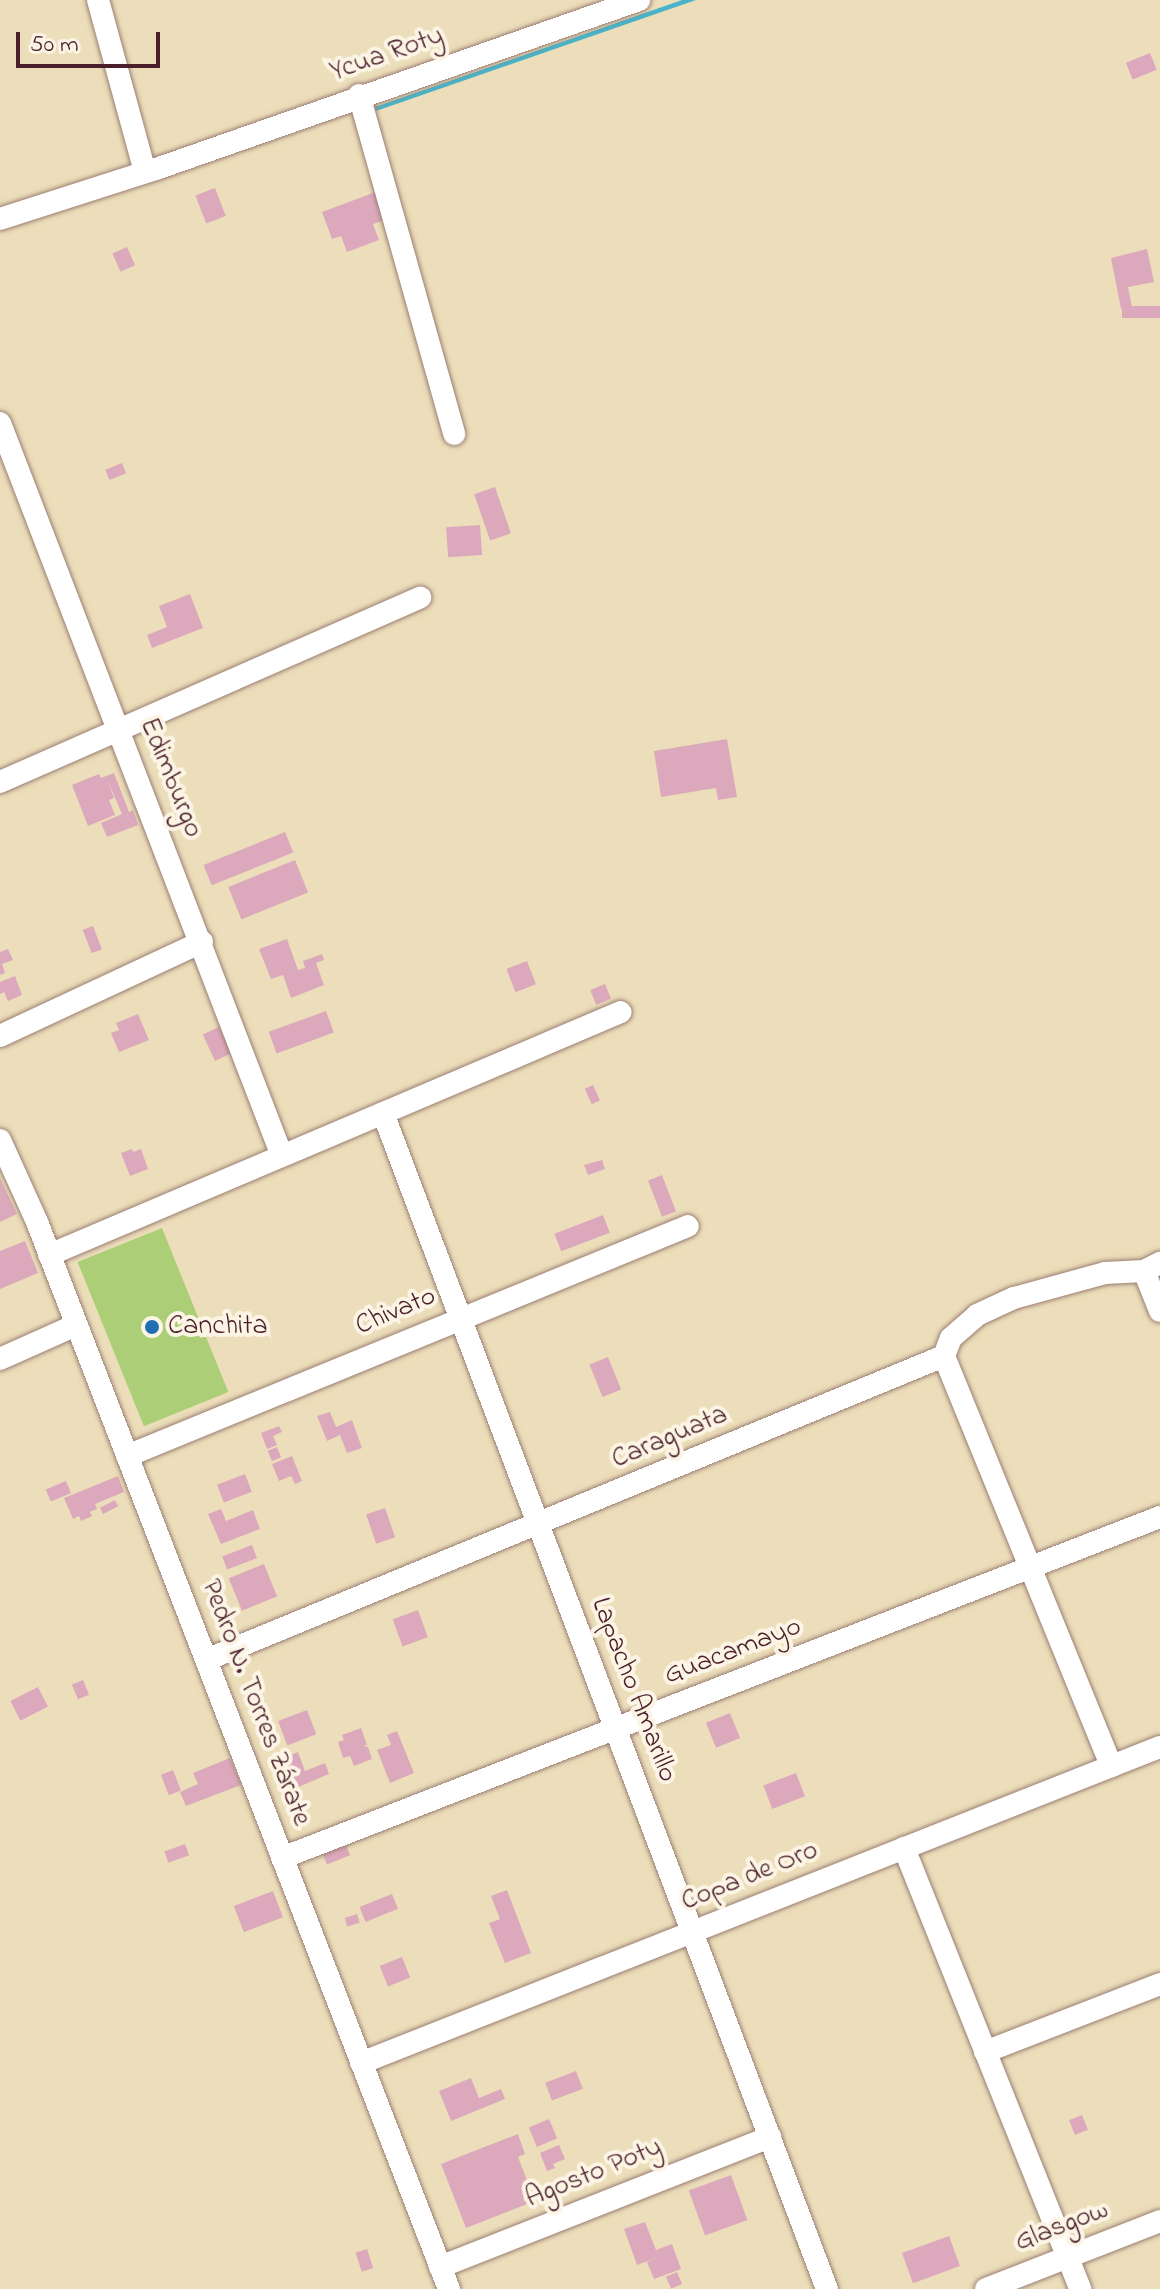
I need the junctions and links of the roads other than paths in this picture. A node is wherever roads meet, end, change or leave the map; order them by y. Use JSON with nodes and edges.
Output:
{"nodes":[{"id":1,"x":98,"y":0,"type":"edge"},
{"id":2,"x":639,"y":0,"type":"edge"},
{"id":3,"x":359,"y":95,"type":"junction"},
{"id":4,"x":150,"y":170,"type":"junction"},
{"id":5,"x":0,"y":219,"type":"edge"},
{"id":6,"x":0,"y":423,"type":"edge"},
{"id":7,"x":454,"y":434,"type":"dead end"},
{"id":8,"x":420,"y":598,"type":"dead end"},
{"id":9,"x":118,"y":729,"type":"junction"},
{"id":10,"x":0,"y":782,"type":"edge"},
{"id":11,"x":202,"y":942,"type":"junction"},
{"id":12,"x":621,"y":1012,"type":"dead end"},
{"id":13,"x":0,"y":1036,"type":"edge"},
{"id":14,"x":383,"y":1113,"type":"junction"},
{"id":15,"x":0,"y":1140,"type":"edge"},
{"id":16,"x":282,"y":1156,"type":"junction"},
{"id":17,"x":688,"y":1226,"type":"dead end"},
{"id":18,"x":49,"y":1255,"type":"junction"},
{"id":19,"x":1152,"y":1267,"type":"edge"},
{"id":20,"x":1160,"y":1311,"type":"edge"},
{"id":21,"x":460,"y":1318,"type":"junction"},
{"id":22,"x":76,"y":1325,"type":"junction"},
{"id":23,"x":944,"y":1356,"type":"junction"},
{"id":24,"x":0,"y":1359,"type":"edge"},
{"id":25,"x":127,"y":1456,"type":"junction"},
{"id":26,"x":1160,"y":1517,"type":"edge"},
{"id":27,"x":539,"y":1525,"type":"junction"},
{"id":28,"x":1029,"y":1568,"type":"junction"},
{"id":29,"x":206,"y":1660,"type":"junction"},
{"id":30,"x":616,"y":1731,"type":"junction"},
{"id":31,"x":1160,"y":1747,"type":"edge"},
{"id":32,"x":1111,"y":1766,"type":"junction"},
{"id":33,"x":904,"y":1848,"type":"junction"},
{"id":34,"x":282,"y":1858,"type":"junction"},
{"id":35,"x":693,"y":1932,"type":"junction"},
{"id":36,"x":1160,"y":1984,"type":"edge"},
{"id":37,"x":985,"y":2052,"type":"junction"},
{"id":38,"x":361,"y":2063,"type":"junction"},
{"id":39,"x":770,"y":2137,"type":"junction"},
{"id":40,"x":1160,"y":2221,"type":"edge"},
{"id":41,"x":1067,"y":2257,"type":"junction"},
{"id":42,"x":440,"y":2267,"type":"junction"},
{"id":43,"x":449,"y":2289,"type":"edge"},
{"id":44,"x":827,"y":2289,"type":"edge"},
{"id":45,"x":986,"y":2289,"type":"edge"},
{"id":46,"x":1080,"y":2289,"type":"edge"}],
"edges":[{"from":1,"to":4,"type":"street"},
{"from":2,"to":3,"type":"street","name":"Ycua Roty"},
{"from":3,"to":4,"type":"street","name":"Ycua Roty"},
{"from":3,"to":7,"type":"street"},
{"from":4,"to":5,"type":"street","name":"Ycua Roty"},
{"from":6,"to":9,"type":"street","name":"Edimburgo"},
{"from":8,"to":9,"type":"street"},
{"from":9,"to":10,"type":"street"},
{"from":9,"to":11,"type":"street","name":"Edimburgo"},
{"from":11,"to":13,"type":"street"},
{"from":11,"to":16,"type":"street","name":"Edimburgo"},
{"from":12,"to":14,"type":"street"},
{"from":14,"to":16,"type":"street"},
{"from":14,"to":21,"type":"street","name":"Lapacho Amarillo"},
{"from":15,"to":18,"type":"street","name":"Pedro N. Torres Zárate"},
{"from":16,"to":18,"type":"street"},
{"from":17,"to":21,"type":"street","name":"Chivato"},
{"from":18,"to":22,"type":"street","name":"Pedro N. Torres Zárate"},
{"from":19,"to":20,"type":"street"},
{"from":19,"to":23,"type":"street"},
{"from":21,"to":25,"type":"street","name":"Chivato"},
{"from":21,"to":27,"type":"street","name":"Lapacho Amarillo"},
{"from":22,"to":24,"type":"street"},
{"from":22,"to":25,"type":"street","name":"Pedro N. Torres Zárate"},
{"from":23,"to":27,"type":"street","name":"Caraguata"},
{"from":23,"to":28,"type":"street"},
{"from":25,"to":29,"type":"street","name":"Pedro N. Torres Zárate"},
{"from":26,"to":28,"type":"street","name":"Guacamayo"},
{"from":27,"to":29,"type":"street","name":"Caraguata"},
{"from":27,"to":30,"type":"street","name":"Lapacho Amarillo"},
{"from":28,"to":30,"type":"street","name":"Guacamayo"},
{"from":28,"to":32,"type":"street"},
{"from":29,"to":34,"type":"street","name":"Pedro N. Torres Zárate"},
{"from":30,"to":34,"type":"street","name":"Guacamayo"},
{"from":30,"to":35,"type":"street","name":"Lapacho Amarillo"},
{"from":31,"to":32,"type":"street","name":"Copa de Oro"},
{"from":32,"to":33,"type":"street","name":"Copa de Oro"},
{"from":33,"to":35,"type":"street","name":"Copa de Oro"},
{"from":33,"to":37,"type":"street"},
{"from":34,"to":38,"type":"street","name":"Pedro N. Torres Zárate"},
{"from":35,"to":38,"type":"street","name":"Copa de Oro"},
{"from":35,"to":39,"type":"street","name":"Lapacho Amarillo"},
{"from":36,"to":37,"type":"street"},
{"from":37,"to":41,"type":"street"},
{"from":38,"to":42,"type":"street","name":"Pedro N. Torres Zárate"},
{"from":39,"to":42,"type":"street","name":"Agosto Poty"},
{"from":39,"to":44,"type":"street","name":"Lapacho Amarillo"},
{"from":40,"to":41,"type":"street","name":"Glasgow"},
{"from":41,"to":45,"type":"street","name":"Glasgow"},
{"from":41,"to":46,"type":"street"},
{"from":42,"to":43,"type":"street","name":"Pedro N. Torres Zárate"}]}
